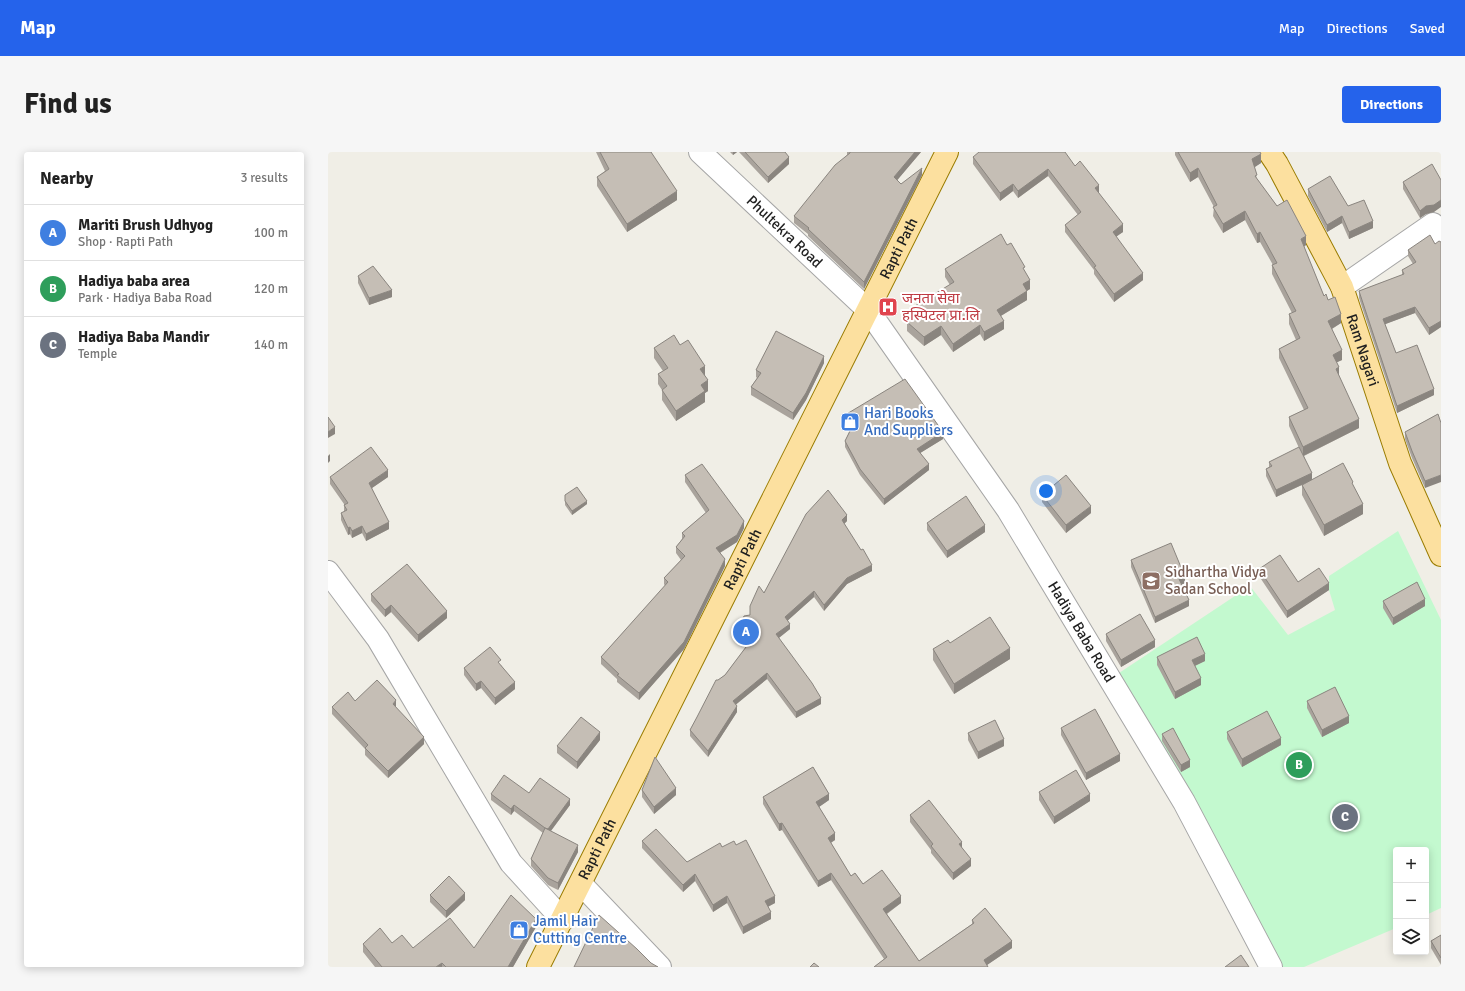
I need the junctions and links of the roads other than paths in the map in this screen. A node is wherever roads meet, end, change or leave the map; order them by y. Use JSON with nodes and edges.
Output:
{"nodes":[{"id":1,"x":700,"y":152,"type":"edge"},
{"id":2,"x":947,"y":152,"type":"edge"},
{"id":3,"x":1269,"y":152,"type":"edge"},
{"id":4,"x":1441,"y":236,"type":"edge"},
{"id":5,"x":1342,"y":287,"type":"junction"},
{"id":6,"x":868,"y":310,"type":"junction"},
{"id":7,"x":1441,"y":555,"type":"edge"},
{"id":8,"x":328,"y":572,"type":"edge"},
{"id":9,"x":580,"y":884,"type":"junction"},
{"id":10,"x":563,"y":920,"type":"junction"},
{"id":11,"x":538,"y":967,"type":"edge"},
{"id":12,"x":660,"y":967,"type":"edge"},
{"id":13,"x":1271,"y":967,"type":"edge"}],
"edges":[{"from":1,"to":6,"type":"street","name":"Phultekra Road"},
{"from":2,"to":6,"type":"main road","name":"Rapti Path"},
{"from":3,"to":5,"type":"main road","name":"Ram Nagari"},
{"from":4,"to":5,"type":"street"},
{"from":5,"to":7,"type":"main road","name":"Ram Nagari"},
{"from":6,"to":9,"type":"main road","name":"Rapti Path"},
{"from":6,"to":13,"type":"street","name":"Hadiya Baba Road"},
{"from":8,"to":10,"type":"street"},
{"from":9,"to":10,"type":"main road","name":"Rapti Path"},
{"from":9,"to":12,"type":"street"},
{"from":10,"to":11,"type":"main road","name":"Rapti Path"}]}
